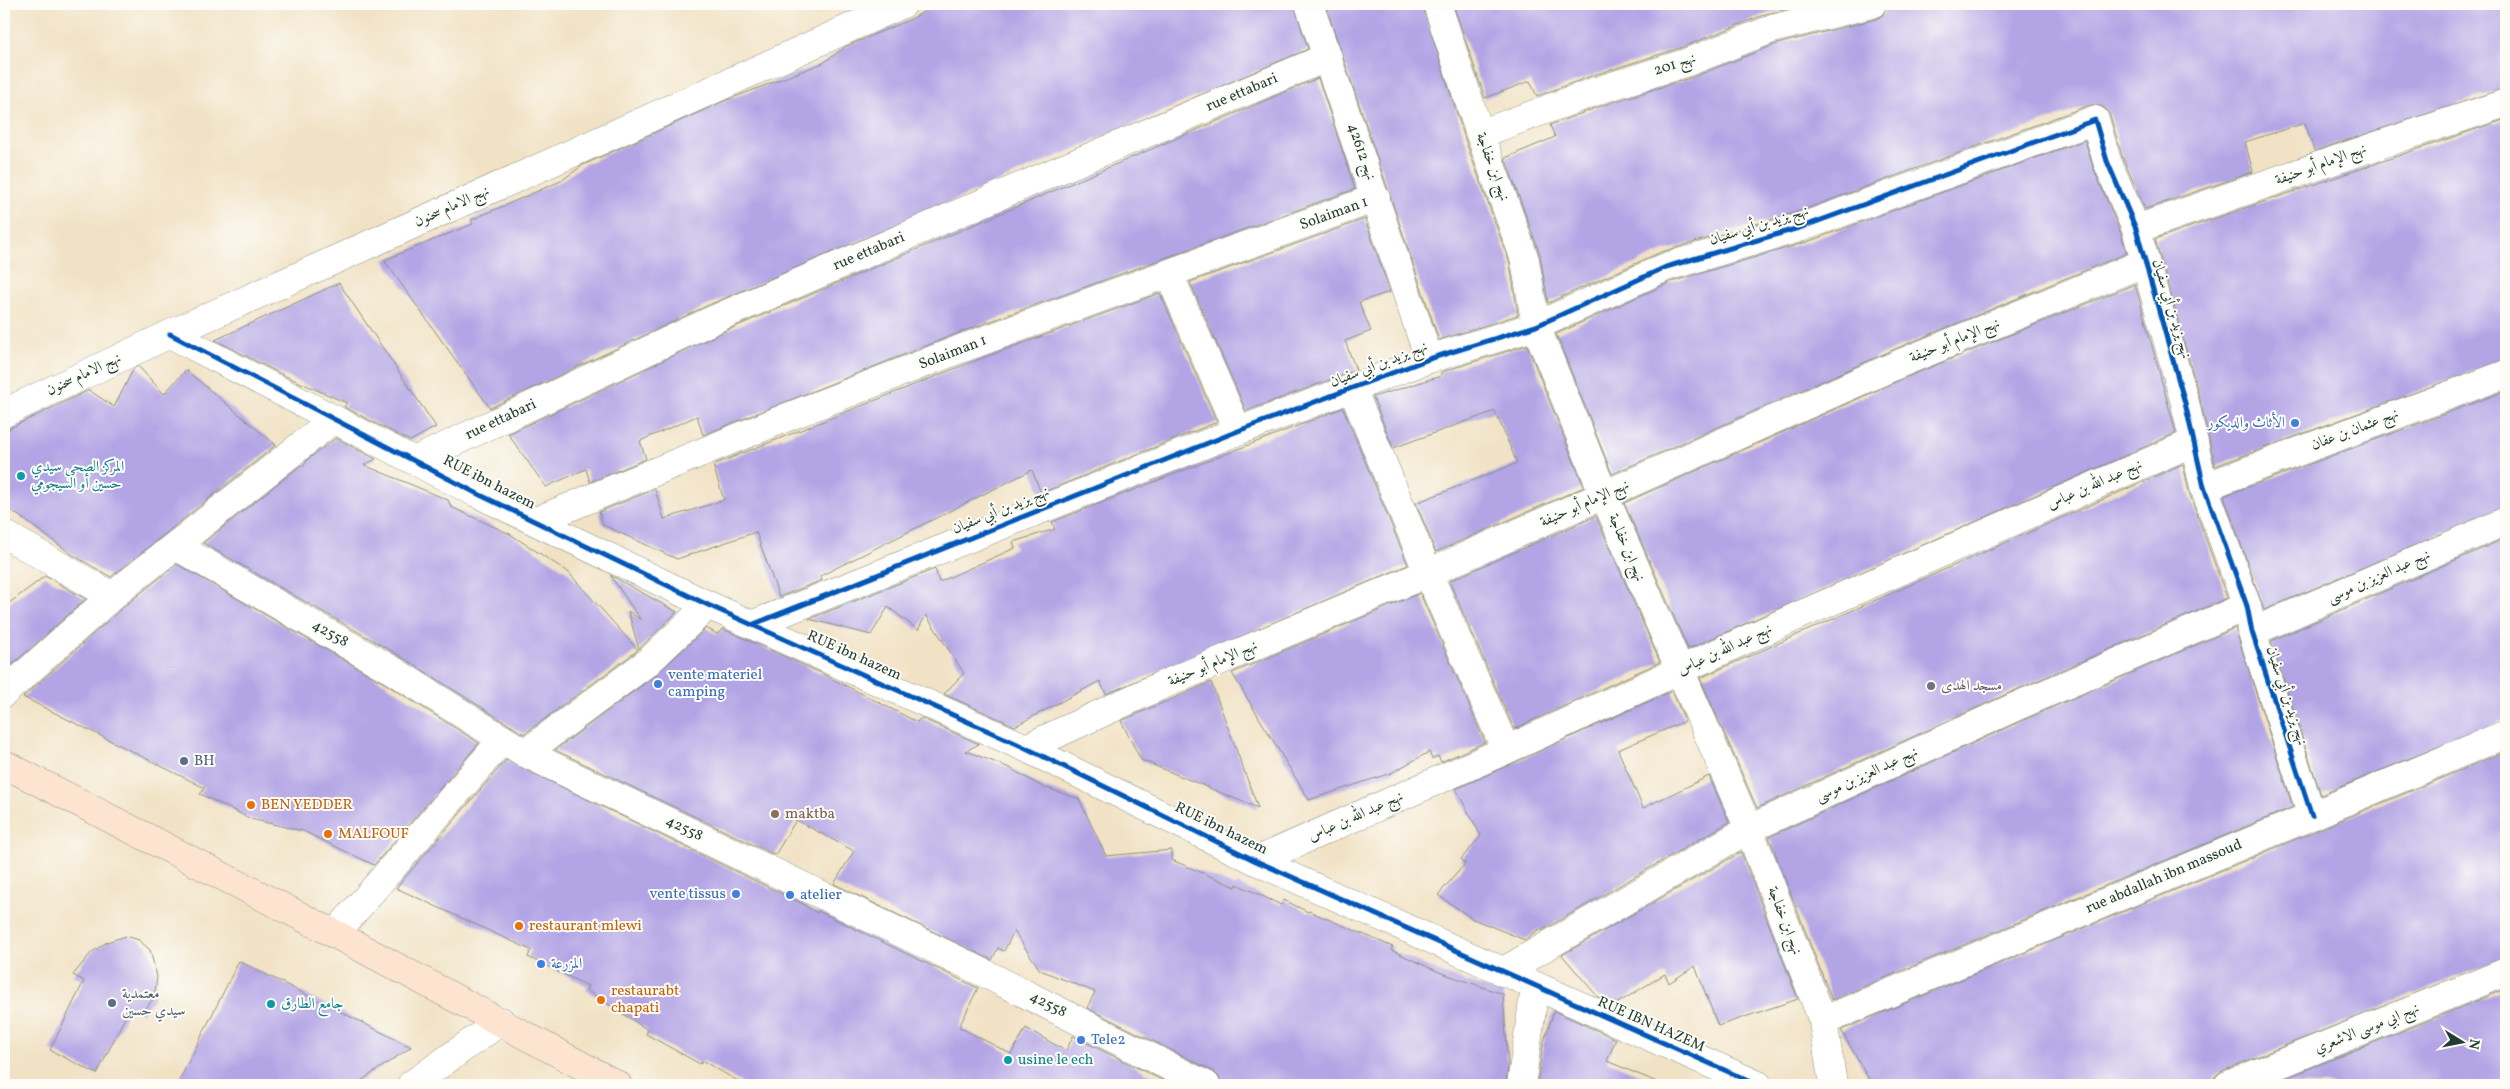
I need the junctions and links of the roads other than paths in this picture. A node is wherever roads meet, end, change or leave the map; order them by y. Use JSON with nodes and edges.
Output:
{"nodes":[{"id":1,"x":903,"y":4,"type":"edge"},
{"id":2,"x":1309,"y":4,"type":"edge"},
{"id":3,"x":1438,"y":4,"type":"edge"},
{"id":4,"x":1872,"y":4,"type":"edge"},
{"id":5,"x":1328,"y":57,"type":"junction"},
{"id":6,"x":2506,"y":103,"type":"edge"},
{"id":7,"x":1480,"y":134,"type":"junction"},
{"id":8,"x":1376,"y":198,"type":"junction"},
{"id":9,"x":2136,"y":229,"type":"junction"},
{"id":10,"x":2144,"y":263,"type":"junction"},
{"id":11,"x":1169,"y":274,"type":"junction"},
{"id":12,"x":1536,"y":326,"type":"junction"},
{"id":13,"x":170,"y":334,"type":"junction"},
{"id":14,"x":1429,"y":359,"type":"junction"},
{"id":15,"x":2506,"y":374,"type":"edge"},
{"id":16,"x":1352,"y":388,"type":"junction"},
{"id":17,"x":4,"y":413,"type":"edge"},
{"id":18,"x":334,"y":419,"type":"junction"},
{"id":19,"x":1238,"y":431,"type":"junction"},
{"id":20,"x":2194,"y":442,"type":"junction"},
{"id":21,"x":416,"y":460,"type":"junction"},
{"id":22,"x":2204,"y":487,"type":"junction"},
{"id":23,"x":1604,"y":495,"type":"junction"},
{"id":24,"x":536,"y":521,"type":"junction"},
{"id":25,"x":2506,"y":521,"type":"edge"},
{"id":26,"x":4,"y":534,"type":"edge"},
{"id":27,"x":176,"y":546,"type":"junction"},
{"id":28,"x":1428,"y":573,"type":"junction"},
{"id":29,"x":112,"y":596,"type":"junction"},
{"id":30,"x":708,"y":605,"type":"junction"},
{"id":31,"x":2249,"y":619,"type":"junction"},
{"id":32,"x":754,"y":624,"type":"junction"},
{"id":33,"x":1679,"y":672,"type":"junction"},
{"id":34,"x":4,"y":693,"type":"edge"},
{"id":35,"x":2506,"y":734,"type":"edge"},
{"id":36,"x":514,"y":746,"type":"junction"},
{"id":37,"x":1026,"y":748,"type":"junction"},
{"id":38,"x":1506,"y":750,"type":"junction"},
{"id":39,"x":4,"y":764,"type":"edge"},
{"id":40,"x":2312,"y":816,"type":"junction"},
{"id":41,"x":1749,"y":829,"type":"junction"},
{"id":42,"x":1256,"y":861,"type":"junction"},
{"id":43,"x":335,"y":934,"type":"junction"},
{"id":44,"x":1502,"y":972,"type":"junction"},
{"id":45,"x":2506,"y":972,"type":"edge"},
{"id":46,"x":1535,"y":987,"type":"junction"},
{"id":47,"x":501,"y":1021,"type":"junction"},
{"id":48,"x":1823,"y":1021,"type":"junction"},
{"id":49,"x":411,"y":1085,"type":"edge"},
{"id":50,"x":618,"y":1085,"type":"edge"},
{"id":51,"x":1206,"y":1085,"type":"edge"},
{"id":52,"x":1521,"y":1085,"type":"edge"},
{"id":53,"x":1758,"y":1085,"type":"edge"},
{"id":54,"x":1833,"y":1085,"type":"edge"},
{"id":55,"x":2228,"y":1085,"type":"edge"}],
"edges":[{"from":1,"to":13,"type":"street","name":"نهج الامام سحنون"},
{"from":2,"to":5,"type":"street","name":"نهج 42612"},
{"from":3,"to":7,"type":"street","name":"نهج ابن خفاجة"},
{"from":4,"to":7,"type":"street","name":"نهج 201"},
{"from":5,"to":8,"type":"street","name":"نهج 42612"},
{"from":5,"to":21,"type":"street","name":"rue ettabari"},
{"from":6,"to":9,"type":"street","name":"نهج الإمام أبو حنيفة"},
{"from":7,"to":12,"type":"street","name":"نهج ابن خفاجة"},
{"from":8,"to":11,"type":"street","name":"Solaiman 1"},
{"from":8,"to":14,"type":"street","name":"نهج 42612"},
{"from":9,"to":10,"type":"street","name":"نهج يزيد بن أبي سفيان"},
{"from":9,"to":12,"type":"street","name":"نهج يزيد بن أبي سفيان"},
{"from":10,"to":20,"type":"street","name":"نهج يزيد بن أبي سفيان"},
{"from":10,"to":23,"type":"street","name":"نهج الإمام أبو حنيفة"},
{"from":11,"to":19,"type":"street"},
{"from":11,"to":24,"type":"street","name":"Solaiman 1"},
{"from":12,"to":14,"type":"street","name":"نهج يزيد بن أبي سفيان"},
{"from":12,"to":23,"type":"street","name":"نهج ابن خفاجة"},
{"from":13,"to":17,"type":"street","name":"نهج الامام سحنون"},
{"from":13,"to":18,"type":"street","name":"RUE ibn hazem"},
{"from":14,"to":16,"type":"street","name":"نهج يزيد بن أبي سفيان"},
{"from":15,"to":22,"type":"street","name":"نهج عثمان بن عفان"},
{"from":16,"to":19,"type":"street","name":"نهج يزيد بن أبي سفيان"},
{"from":16,"to":28,"type":"street"},
{"from":18,"to":21,"type":"street","name":"RUE ibn hazem"},
{"from":18,"to":27,"type":"street"},
{"from":19,"to":32,"type":"street","name":"نهج يزيد بن أبي سفيان"},
{"from":20,"to":22,"type":"street","name":"نهج يزيد بن أبي سفيان"},
{"from":20,"to":33,"type":"street","name":"نهج عبد الله بن عباس"},
{"from":21,"to":24,"type":"street","name":"RUE ibn hazem"},
{"from":22,"to":31,"type":"street","name":"نهج يزيد بن أبي سفيان"},
{"from":23,"to":28,"type":"street","name":"نهج الإمام أبو حنيفة"},
{"from":23,"to":33,"type":"street","name":"نهج ابن خفاجة"},
{"from":24,"to":30,"type":"street","name":"RUE ibn hazem"},
{"from":25,"to":31,"type":"street","name":"نهج عبد العزيز بن موسى"},
{"from":26,"to":29,"type":"street"},
{"from":27,"to":29,"type":"street"},
{"from":27,"to":36,"type":"street","name":"42558"},
{"from":28,"to":37,"type":"street","name":"نهج الإمام أبو حنيفة"},
{"from":28,"to":38,"type":"street"},
{"from":29,"to":34,"type":"street"},
{"from":30,"to":32,"type":"street","name":"RUE ibn hazem"},
{"from":30,"to":36,"type":"street"},
{"from":31,"to":40,"type":"street","name":"نهج يزيد بن أبي سفيان"},
{"from":31,"to":41,"type":"street","name":"نهج عبد العزيز بن موسى"},
{"from":32,"to":37,"type":"street","name":"RUE ibn hazem"},
{"from":33,"to":38,"type":"street","name":"نهج عبد الله بن عباس"},
{"from":33,"to":41,"type":"street","name":"نهج ابن خفاجة"},
{"from":35,"to":40,"type":"street","name":"rue abdallah ibn massoud"},
{"from":36,"to":43,"type":"street"},
{"from":36,"to":51,"type":"street","name":"42558"},
{"from":37,"to":42,"type":"street","name":"RUE ibn hazem"},
{"from":38,"to":42,"type":"street","name":"نهج عبد الله بن عباس"},
{"from":39,"to":43,"type":"main road"},
{"from":40,"to":48,"type":"street","name":"rue abdallah ibn massoud"},
{"from":41,"to":44,"type":"street","name":"نهج عبد العزيز بن موسى"},
{"from":41,"to":48,"type":"street","name":"نهج ابن خفاجة"},
{"from":42,"to":44,"type":"street","name":"RUE ibn hazem"},
{"from":43,"to":47,"type":"main road"},
{"from":44,"to":46,"type":"street","name":"RUE ibn hazem"},
{"from":45,"to":55,"type":"street","name":"نهج ابي موسى الاشعري"},
{"from":46,"to":52,"type":"street"},
{"from":46,"to":53,"type":"street","name":"RUE IBN HAZEM"},
{"from":47,"to":49,"type":"street"},
{"from":47,"to":50,"type":"main road"},
{"from":48,"to":54,"type":"street","name":"نهج ابن خفاجة"}]}
